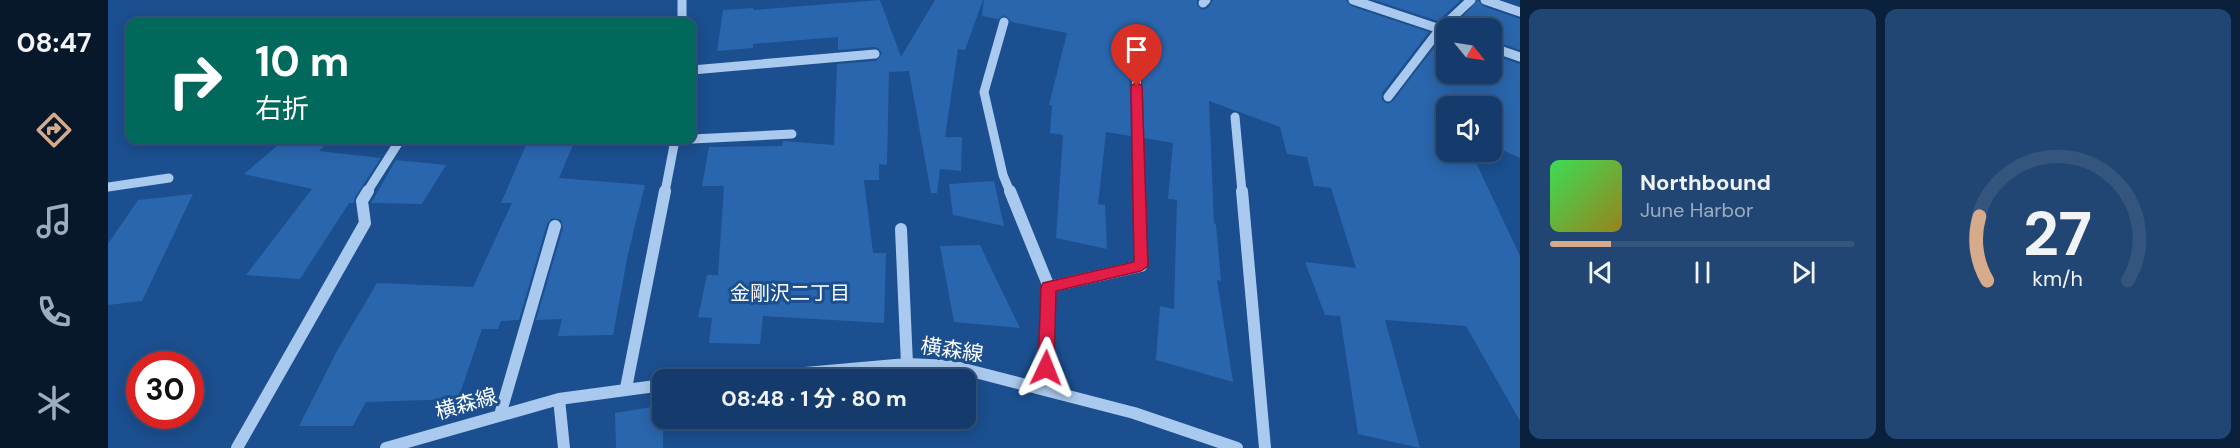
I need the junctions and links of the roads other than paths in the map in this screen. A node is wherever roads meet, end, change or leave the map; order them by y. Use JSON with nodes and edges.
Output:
{"nodes":[{"id":1,"x":682,"y":0,"type":"edge"},
{"id":2,"x":1353,"y":0,"type":"edge"},
{"id":3,"x":1471,"y":0,"type":"edge"},
{"id":4,"x":1485,"y":0,"type":"edge"},
{"id":5,"x":1520,"y":12,"type":"edge"},
{"id":6,"x":682,"y":18,"type":"edge"},
{"id":7,"x":1454,"y":18,"type":"edge"},
{"id":8,"x":1004,"y":22,"type":"dead end"},
{"id":9,"x":1436,"y":28,"type":"edge"},
{"id":10,"x":1436,"y":39,"type":"edge"},
{"id":11,"x":1502,"y":51,"type":"edge"},
{"id":12,"x":875,"y":54,"type":"dead end"},
{"id":13,"x":1520,"y":57,"type":"edge"},
{"id":14,"x":1136,"y":63,"type":"dead end"},
{"id":15,"x":696,"y":70,"type":"edge"},
{"id":16,"x":1388,"y":97,"type":"dead end"},
{"id":17,"x":1234,"y":117,"type":"dead end"},
{"id":18,"x":792,"y":134,"type":"dead end"},
{"id":19,"x":696,"y":139,"type":"edge"},
{"id":20,"x":398,"y":144,"type":"edge"},
{"id":21,"x":674,"y":144,"type":"edge"},
{"id":22,"x":169,"y":178,"type":"dead end"},
{"id":23,"x":108,"y":187,"type":"edge"},
{"id":24,"x":555,"y":226,"type":"dead end"},
{"id":25,"x":901,"y":229,"type":"dead end"},
{"id":26,"x":1049,"y":287,"type":"junction"},
{"id":27,"x":907,"y":364,"type":"junction"},
{"id":28,"x":850,"y":369,"type":"edge"},
{"id":29,"x":652,"y":386,"type":"edge"},
{"id":30,"x":627,"y":388,"type":"junction"},
{"id":31,"x":1045,"y":388,"type":"junction"},
{"id":32,"x":559,"y":399,"type":"junction"},
{"id":33,"x":500,"y":415,"type":"junction"},
{"id":34,"x":237,"y":448,"type":"edge"},
{"id":35,"x":386,"y":448,"type":"edge"},
{"id":36,"x":564,"y":448,"type":"edge"},
{"id":37,"x":1237,"y":448,"type":"edge"},
{"id":38,"x":1265,"y":448,"type":"edge"}],
"edges":[{"from":1,"to":6,"type":"street"},
{"from":2,"to":9,"type":"street"},
{"from":3,"to":7,"type":"street"},
{"from":4,"to":5,"type":"street"},
{"from":8,"to":26,"type":"street"},
{"from":10,"to":16,"type":"street"},
{"from":11,"to":13,"type":"street"},
{"from":12,"to":15,"type":"street"},
{"from":14,"to":26,"type":"street"},
{"from":17,"to":38,"type":"street"},
{"from":18,"to":19,"type":"street"},
{"from":20,"to":34,"type":"street"},
{"from":21,"to":30,"type":"street"},
{"from":22,"to":23,"type":"street"},
{"from":24,"to":33,"type":"street"},
{"from":25,"to":27,"type":"street"},
{"from":26,"to":31,"type":"street"},
{"from":27,"to":28,"type":"street","name":"横森線"},
{"from":27,"to":31,"type":"street","name":"横森線"},
{"from":29,"to":30,"type":"street","name":"横森線"},
{"from":30,"to":32,"type":"street","name":"横森線"},
{"from":31,"to":37,"type":"street","name":"横森線"},
{"from":32,"to":33,"type":"street","name":"横森線"},
{"from":32,"to":36,"type":"street"},
{"from":33,"to":35,"type":"street","name":"横森線"}]}
